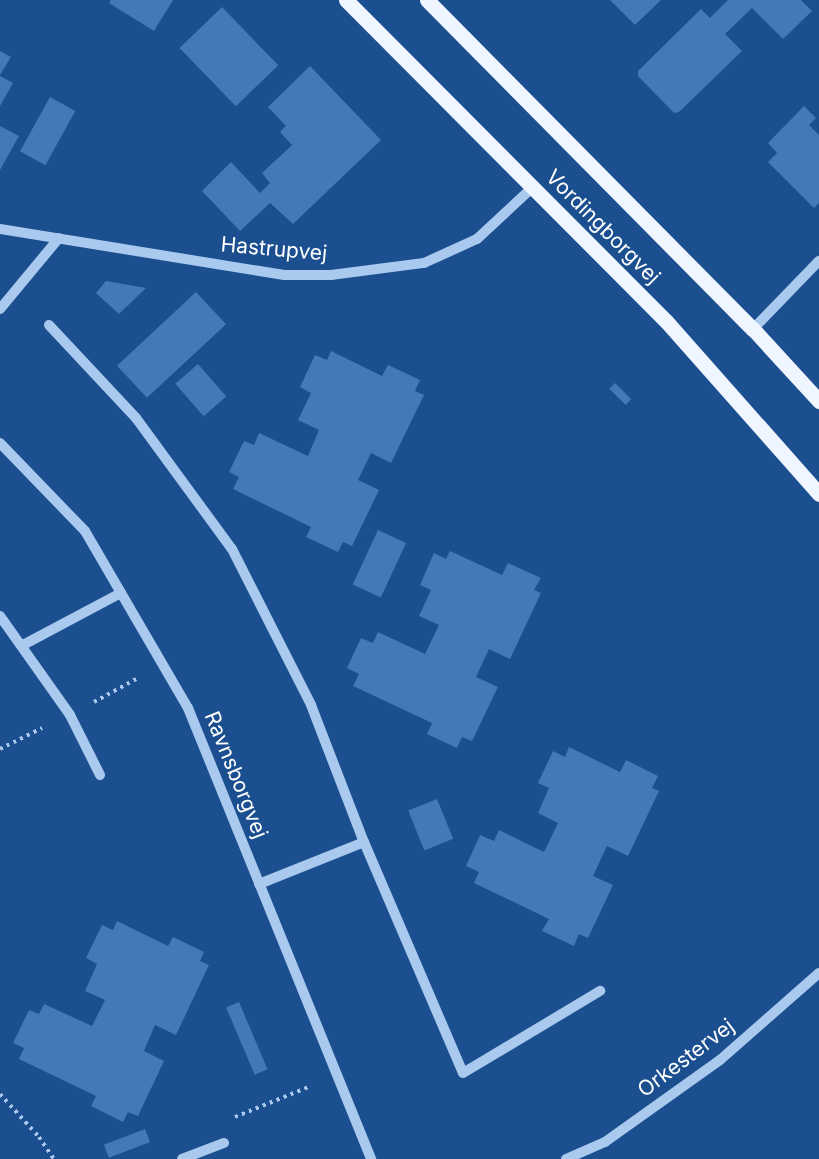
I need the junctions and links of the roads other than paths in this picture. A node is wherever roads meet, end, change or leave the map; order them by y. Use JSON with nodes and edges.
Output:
{"nodes":[{"id":1,"x":346,"y":0,"type":"edge"},
{"id":2,"x":427,"y":0,"type":"edge"},
{"id":3,"x":533,"y":187,"type":"junction"},
{"id":4,"x":0,"y":229,"type":"edge"},
{"id":5,"x":59,"y":238,"type":"junction"},
{"id":6,"x":819,"y":261,"type":"edge"},
{"id":7,"x":0,"y":309,"type":"edge"},
{"id":8,"x":49,"y":325,"type":"dead end"},
{"id":9,"x":753,"y":329,"type":"junction"},
{"id":10,"x":819,"y":401,"type":"edge"},
{"id":11,"x":0,"y":443,"type":"edge"},
{"id":12,"x":819,"y":494,"type":"edge"},
{"id":13,"x":121,"y":593,"type":"junction"},
{"id":14,"x":0,"y":616,"type":"edge"},
{"id":15,"x":23,"y":645,"type":"junction"},
{"id":16,"x":100,"y":775,"type":"dead end"},
{"id":17,"x":364,"y":842,"type":"junction"},
{"id":18,"x":259,"y":884,"type":"junction"},
{"id":19,"x":819,"y":973,"type":"edge"},
{"id":20,"x":600,"y":990,"type":"dead end"},
{"id":21,"x":224,"y":1143,"type":"road end"},
{"id":22,"x":182,"y":1159,"type":"edge"},
{"id":23,"x":371,"y":1159,"type":"edge"},
{"id":24,"x":566,"y":1159,"type":"edge"}],
"edges":[{"from":1,"to":3,"type":"main road","name":"Vordingborgvej"},
{"from":2,"to":9,"type":"main road","name":"Vordingborgvej"},
{"from":3,"to":5,"type":"street","name":"Hastrupvej"},
{"from":3,"to":12,"type":"main road","name":"Vordingborgvej"},
{"from":4,"to":5,"type":"street","name":"Hastrupvej"},
{"from":5,"to":7,"type":"street"},
{"from":6,"to":9,"type":"street"},
{"from":8,"to":17,"type":"street"},
{"from":9,"to":10,"type":"main road","name":"Vordingborgvej"},
{"from":11,"to":13,"type":"street","name":"Ravnsborgvej"},
{"from":13,"to":15,"type":"street"},
{"from":13,"to":18,"type":"street","name":"Ravnsborgvej"},
{"from":14,"to":15,"type":"street"},
{"from":15,"to":16,"type":"street"},
{"from":17,"to":18,"type":"street"},
{"from":17,"to":20,"type":"street"},
{"from":18,"to":23,"type":"street","name":"Ravnsborgvej"},
{"from":19,"to":24,"type":"street","name":"Orkestervej"},
{"from":21,"to":22,"type":"street"}]}
